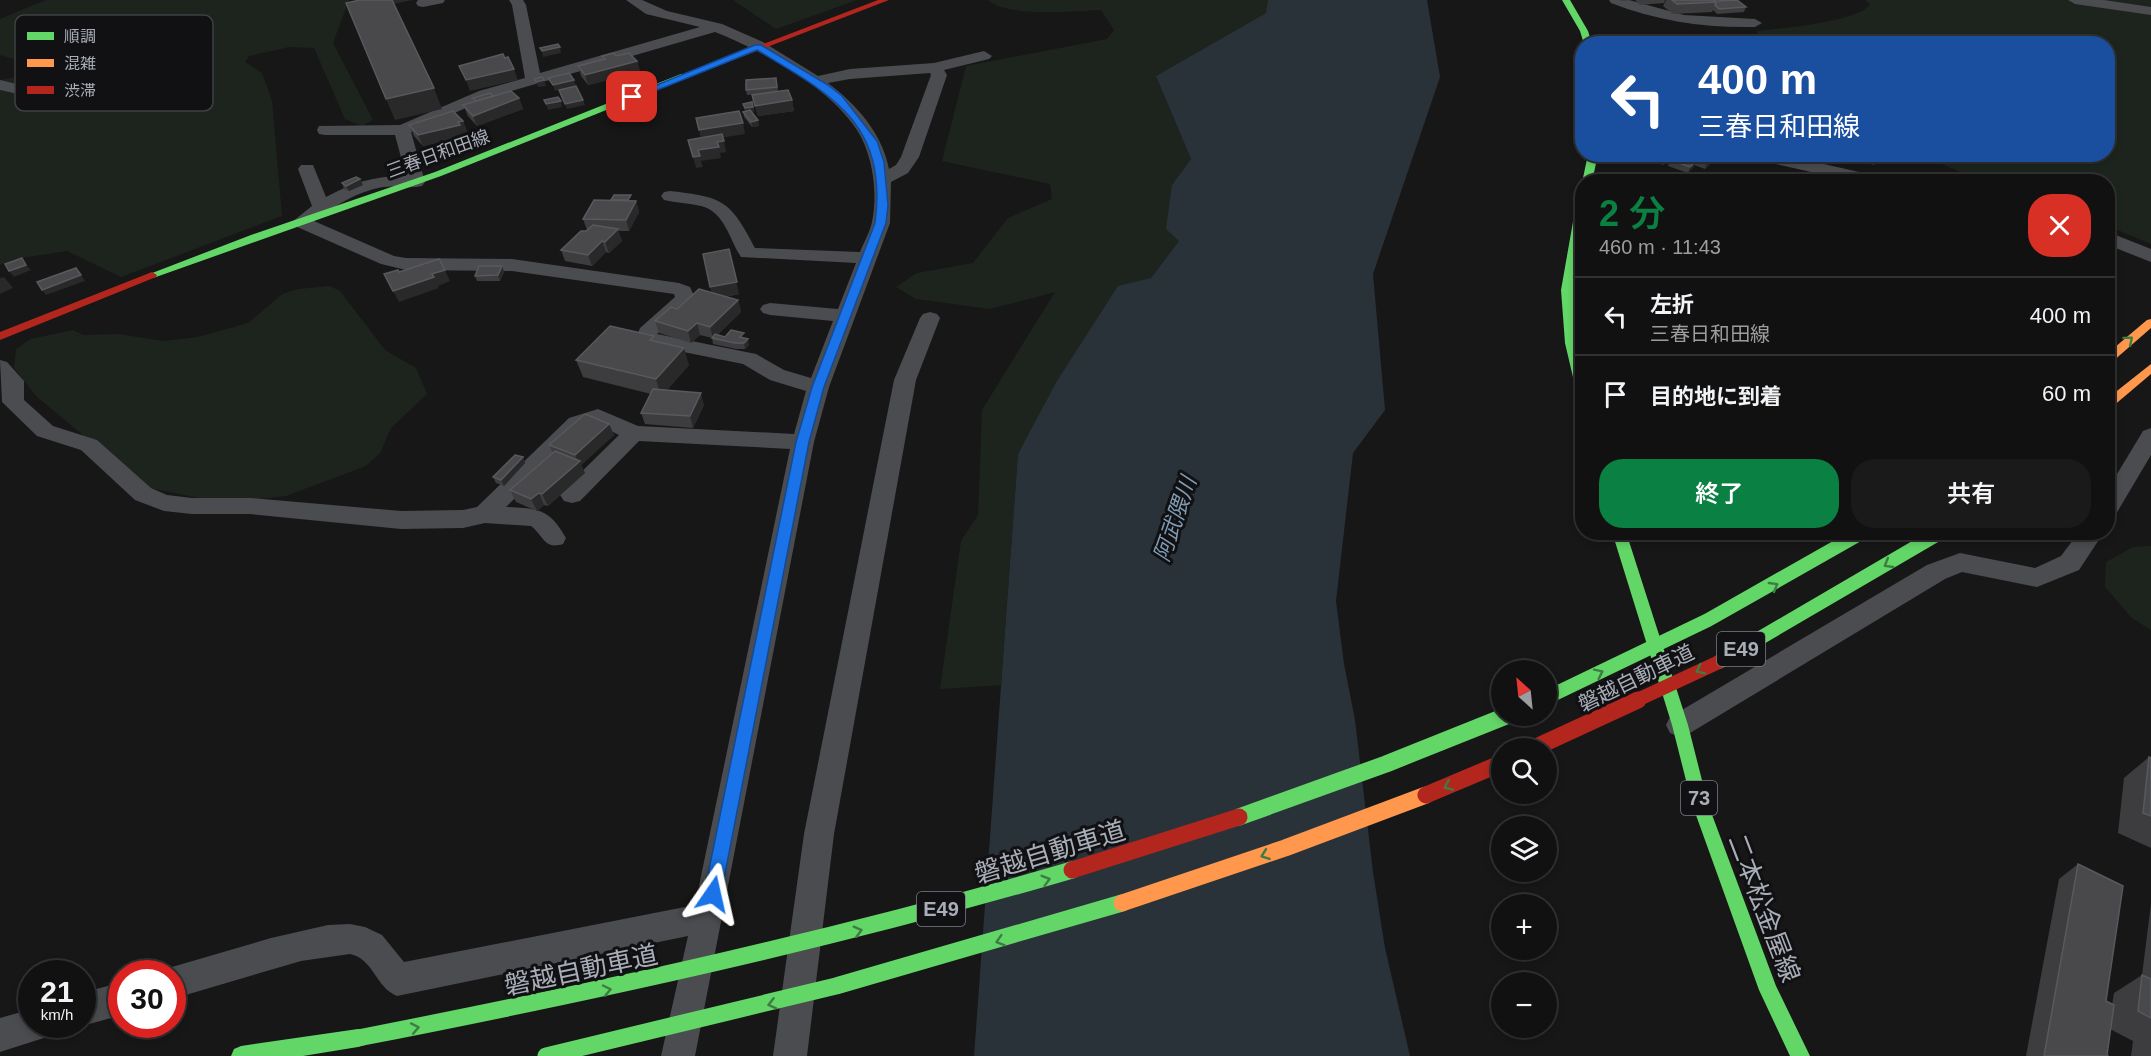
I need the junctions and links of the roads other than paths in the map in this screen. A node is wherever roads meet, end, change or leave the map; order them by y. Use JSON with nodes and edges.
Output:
{"nodes":[{"id":1,"x":438,"y":0,"type":"edge"},
{"id":2,"x":516,"y":0,"type":"edge"},
{"id":3,"x":633,"y":0,"type":"edge"},
{"id":4,"x":885,"y":0,"type":"edge"},
{"id":5,"x":1566,"y":0,"type":"edge"},
{"id":6,"x":1616,"y":0,"type":"edge"},
{"id":7,"x":2075,"y":0,"type":"edge"},
{"id":8,"x":423,"y":3,"type":"dead end"},
{"id":9,"x":2151,"y":11,"type":"edge"},
{"id":10,"x":1755,"y":23,"type":"dead end"},
{"id":11,"x":717,"y":27,"type":"junction"},
{"id":12,"x":1585,"y":36,"type":"edge"},
{"id":13,"x":758,"y":46,"type":"junction"},
{"id":14,"x":984,"y":56,"type":"dead end"},
{"id":15,"x":934,"y":68,"type":"junction"},
{"id":16,"x":533,"y":80,"type":"junction"},
{"id":17,"x":816,"y":81,"type":"junction"},
{"id":18,"x":0,"y":85,"type":"edge"},
{"id":19,"x":15,"y":88,"type":"edge"},
{"id":20,"x":325,"y":130,"type":"dead end"},
{"id":21,"x":402,"y":130,"type":"junction"},
{"id":22,"x":1791,"y":162,"type":"edge"},
{"id":23,"x":307,"y":169,"type":"dead end"},
{"id":24,"x":1845,"y":174,"type":"edge"},
{"id":25,"x":881,"y":180,"type":"junction"},
{"id":26,"x":416,"y":182,"type":"junction"},
{"id":27,"x":670,"y":196,"type":"dead end"},
{"id":28,"x":321,"y":207,"type":"junction"},
{"id":29,"x":301,"y":222,"type":"junction"},
{"id":30,"x":2115,"y":241,"type":"edge"},
{"id":31,"x":1575,"y":245,"type":"edge"},
{"id":32,"x":2151,"y":256,"type":"edge"},
{"id":33,"x":867,"y":258,"type":"junction"},
{"id":34,"x":770,"y":309,"type":"dead end"},
{"id":35,"x":844,"y":316,"type":"junction"},
{"id":36,"x":930,"y":318,"type":"dead end"},
{"id":37,"x":2151,"y":322,"type":"edge"},
{"id":38,"x":0,"y":336,"type":"edge"},
{"id":39,"x":2115,"y":353,"type":"edge"},
{"id":40,"x":1575,"y":360,"type":"edge"},
{"id":41,"x":0,"y":367,"type":"edge"},
{"id":42,"x":2151,"y":368,"type":"edge"},
{"id":43,"x":818,"y":387,"type":"junction"},
{"id":44,"x":2115,"y":398,"type":"edge"},
{"id":45,"x":6,"y":406,"type":"edge"},
{"id":46,"x":634,"y":433,"type":"junction"},
{"id":47,"x":2151,"y":436,"type":"edge"},
{"id":48,"x":803,"y":442,"type":"junction"},
{"id":49,"x":572,"y":495,"type":"dead end"},
{"id":50,"x":2115,"y":496,"type":"edge"},
{"id":51,"x":485,"y":514,"type":"junction"},
{"id":52,"x":554,"y":538,"type":"dead end"},
{"id":53,"x":1622,"y":540,"type":"edge"},
{"id":54,"x":1850,"y":540,"type":"edge"},
{"id":55,"x":1927,"y":540,"type":"edge"},
{"id":56,"x":2086,"y":540,"type":"edge"},
{"id":57,"x":1557,"y":693,"type":"edge"},
{"id":58,"x":1491,"y":722,"type":"edge"},
{"id":59,"x":1680,"y":725,"type":"junction"},
{"id":60,"x":1555,"y":738,"type":"edge"},
{"id":61,"x":1491,"y":768,"type":"edge"},
{"id":62,"x":708,"y":917,"type":"junction"},
{"id":63,"x":186,"y":979,"type":"edge"},
{"id":64,"x":18,"y":1030,"type":"edge"},
{"id":65,"x":0,"y":1035,"type":"edge"},
{"id":66,"x":241,"y":1056,"type":"edge"},
{"id":67,"x":546,"y":1056,"type":"edge"},
{"id":68,"x":678,"y":1056,"type":"edge"},
{"id":69,"x":790,"y":1056,"type":"edge"},
{"id":70,"x":1800,"y":1056,"type":"edge"}],
"edges":[{"from":1,"to":8,"type":"street"},
{"from":2,"to":16,"type":"street"},
{"from":3,"to":11,"type":"street"},
{"from":4,"to":13,"type":"main road","name":"三春日和田線"},
{"from":5,"to":12,"type":"main road"},
{"from":6,"to":10,"type":"street"},
{"from":7,"to":9,"type":"street"},
{"from":11,"to":13,"type":"street"},
{"from":11,"to":16,"type":"street"},
{"from":13,"to":17,"type":"street"},
{"from":13,"to":26,"type":"main road","name":"三春日和田線"},
{"from":14,"to":15,"type":"street"},
{"from":15,"to":17,"type":"street"},
{"from":15,"to":25,"type":"street"},
{"from":16,"to":21,"type":"street"},
{"from":17,"to":25,"type":"street"},
{"from":18,"to":19,"type":"street"},
{"from":20,"to":21,"type":"street"},
{"from":21,"to":26,"type":"street"},
{"from":22,"to":24,"type":"street"},
{"from":23,"to":28,"type":"street"},
{"from":25,"to":33,"type":"street"},
{"from":26,"to":28,"type":"street"},
{"from":26,"to":29,"type":"main road","name":"三春日和田線"},
{"from":27,"to":33,"type":"street"},
{"from":28,"to":29,"type":"street"},
{"from":29,"to":38,"type":"main road","name":"三春日和田線"},
{"from":29,"to":43,"type":"street"},
{"from":30,"to":32,"type":"street"},
{"from":31,"to":40,"type":"main road"},
{"from":33,"to":35,"type":"street"},
{"from":34,"to":35,"type":"street"},
{"from":35,"to":43,"type":"street"},
{"from":36,"to":69,"type":"street"},
{"from":39,"to":37,"type":"main road","one_way":true},
{"from":41,"to":45,"type":"street"},
{"from":42,"to":44,"type":"main road"},
{"from":43,"to":48,"type":"street"},
{"from":45,"to":51,"type":"street"},
{"from":46,"to":48,"type":"street"},
{"from":46,"to":49,"type":"street"},
{"from":46,"to":51,"type":"street"},
{"from":47,"to":50,"type":"street"},
{"from":48,"to":62,"type":"street"},
{"from":51,"to":52,"type":"street"},
{"from":53,"to":59,"type":"main road","name":"二本松金屋線","number":"73"},
{"from":57,"to":54,"type":"main road","name":"磐越自動車道","number":"E49","one_way":true,"bridge":true},
{"from":55,"to":60,"type":"main road","name":"磐越自動車道","number":"E49","one_way":true,"bridge":true},
{"from":56,"to":59,"type":"street"},
{"from":66,"to":58,"type":"main road","name":"磐越自動車道","number":"E49","one_way":true,"bridge":true},
{"from":59,"to":70,"type":"main road","name":"二本松金屋線","number":"73"},
{"from":61,"to":67,"type":"main road","number":"E49","one_way":true,"bridge":true},
{"from":62,"to":63,"type":"street"},
{"from":62,"to":68,"type":"street"},
{"from":64,"to":65,"type":"street"}]}
